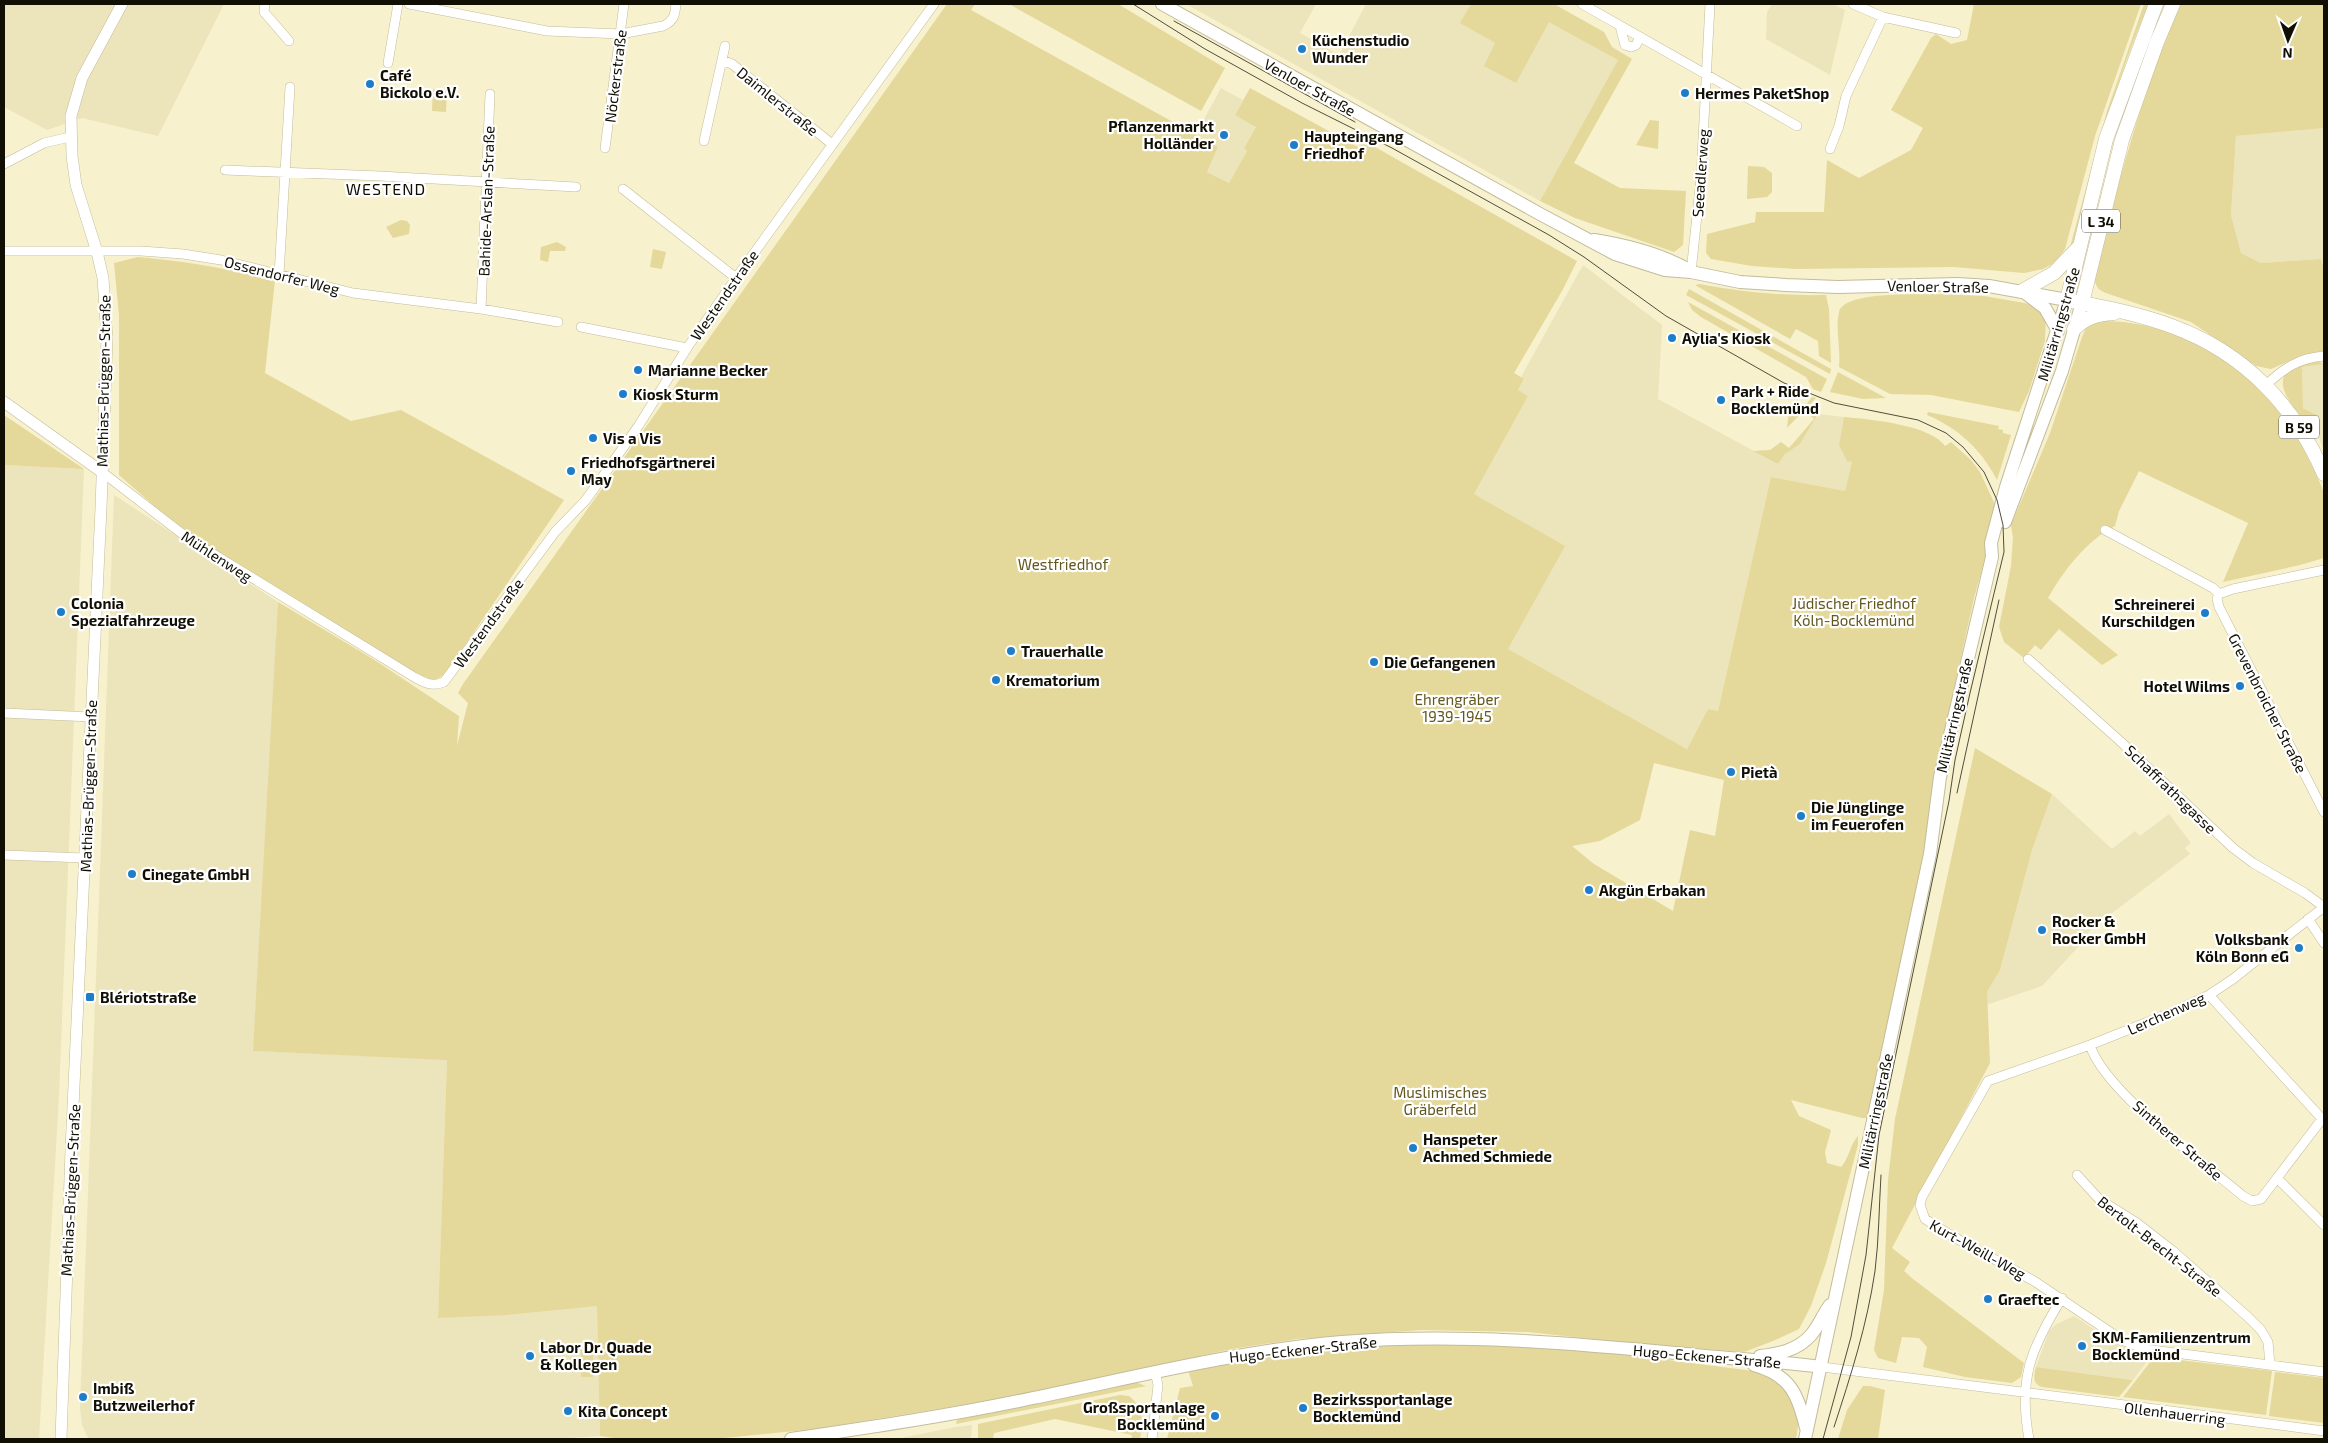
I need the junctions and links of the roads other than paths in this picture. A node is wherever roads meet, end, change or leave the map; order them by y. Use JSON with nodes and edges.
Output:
{"nodes":[{"id":1,"x":122,"y":4,"type":"edge"},
{"id":2,"x":265,"y":4,"type":"edge"},
{"id":3,"x":398,"y":4,"type":"edge"},
{"id":4,"x":409,"y":4,"type":"edge"},
{"id":5,"x":624,"y":4,"type":"edge"},
{"id":6,"x":676,"y":4,"type":"edge"},
{"id":7,"x":1162,"y":4,"type":"edge"},
{"id":8,"x":1582,"y":4,"type":"edge"},
{"id":9,"x":1710,"y":4,"type":"edge"},
{"id":10,"x":1853,"y":4,"type":"edge"},
{"id":11,"x":2156,"y":4,"type":"edge"},
{"id":12,"x":2173,"y":4,"type":"edge"},
{"id":13,"x":930,"y":5,"type":"edge"},
{"id":14,"x":1883,"y":17,"type":"junction"},
{"id":15,"x":1620,"y":26,"type":"junction"},
{"id":16,"x":1956,"y":33,"type":"dead end"},
{"id":17,"x":620,"y":34,"type":"junction"},
{"id":18,"x":1640,"y":37,"type":"junction"},
{"id":19,"x":289,"y":41,"type":"dead end"},
{"id":20,"x":725,"y":46,"type":"dead end"},
{"id":21,"x":722,"y":60,"type":"junction"},
{"id":22,"x":388,"y":63,"type":"dead end"},
{"id":23,"x":1705,"y":75,"type":"junction"},
{"id":24,"x":290,"y":87,"type":"dead end"},
{"id":25,"x":490,"y":94,"type":"dead end"},
{"id":26,"x":1797,"y":126,"type":"dead end"},
{"id":27,"x":70,"y":137,"type":"junction"},
{"id":28,"x":704,"y":141,"type":"dead end"},
{"id":29,"x":832,"y":144,"type":"junction"},
{"id":30,"x":605,"y":148,"type":"dead end"},
{"id":31,"x":1830,"y":148,"type":"dead end"},
{"id":32,"x":4,"y":164,"type":"edge"},
{"id":33,"x":225,"y":170,"type":"dead end"},
{"id":34,"x":284,"y":172,"type":"junction"},
{"id":35,"x":487,"y":182,"type":"junction"},
{"id":36,"x":576,"y":188,"type":"dead end"},
{"id":37,"x":623,"y":188,"type":"dead end"},
{"id":38,"x":2080,"y":246,"type":"junction"},
{"id":39,"x":4,"y":251,"type":"edge"},
{"id":40,"x":98,"y":252,"type":"junction"},
{"id":41,"x":1691,"y":272,"type":"junction"},
{"id":42,"x":279,"y":275,"type":"junction"},
{"id":43,"x":736,"y":278,"type":"junction"},
{"id":44,"x":2022,"y":291,"type":"junction"},
{"id":45,"x":2067,"y":300,"type":"junction"},
{"id":46,"x":2082,"y":303,"type":"junction"},
{"id":47,"x":481,"y":309,"type":"junction"},
{"id":48,"x":2124,"y":312,"type":"junction"},
{"id":49,"x":558,"y":322,"type":"dead end"},
{"id":50,"x":581,"y":327,"type":"dead end"},
{"id":51,"x":2074,"y":329,"type":"junction"},
{"id":52,"x":2058,"y":331,"type":"junction"},
{"id":53,"x":687,"y":348,"type":"junction"},
{"id":54,"x":2324,"y":356,"type":"edge"},
{"id":55,"x":2266,"y":385,"type":"junction"},
{"id":56,"x":4,"y":402,"type":"edge"},
{"id":57,"x":102,"y":472,"type":"junction"},
{"id":58,"x":2324,"y":474,"type":"edge"},
{"id":59,"x":2105,"y":530,"type":"dead end"},
{"id":60,"x":1992,"y":557,"type":"junction"},
{"id":61,"x":2324,"y":570,"type":"edge"},
{"id":62,"x":2219,"y":594,"type":"junction"},
{"id":63,"x":2028,"y":659,"type":"dead end"},
{"id":64,"x":444,"y":682,"type":"joint"},
{"id":65,"x":4,"y":713,"type":"edge"},
{"id":66,"x":91,"y":717,"type":"junction"},
{"id":67,"x":2324,"y":812,"type":"edge"},
{"id":68,"x":4,"y":855,"type":"edge"},
{"id":69,"x":85,"y":858,"type":"junction"},
{"id":70,"x":2324,"y":907,"type":"edge"},
{"id":71,"x":2308,"y":919,"type":"junction"},
{"id":72,"x":2324,"y":943,"type":"edge"},
{"id":73,"x":2209,"y":994,"type":"junction"},
{"id":74,"x":2090,"y":1045,"type":"junction"},
{"id":75,"x":1988,"y":1081,"type":"joint"},
{"id":76,"x":2323,"y":1120,"type":"edge"},
{"id":77,"x":2077,"y":1175,"type":"dead end"},
{"id":78,"x":2278,"y":1178,"type":"junction"},
{"id":79,"x":2324,"y":1225,"type":"edge"},
{"id":80,"x":2062,"y":1298,"type":"junction"},
{"id":81,"x":1833,"y":1301,"type":"junction"},
{"id":82,"x":1733,"y":1359,"type":"junction"},
{"id":83,"x":2270,"y":1365,"type":"junction"},
{"id":84,"x":1822,"y":1367,"type":"junction"},
{"id":85,"x":1155,"y":1371,"type":"junction"},
{"id":86,"x":2324,"y":1372,"type":"edge"},
{"id":87,"x":2025,"y":1394,"type":"junction"},
{"id":88,"x":2324,"y":1431,"type":"edge"},
{"id":89,"x":1806,"y":1435,"type":"edge"},
{"id":90,"x":61,"y":1437,"type":"edge"},
{"id":91,"x":791,"y":1439,"type":"edge"},
{"id":92,"x":1152,"y":1439,"type":"edge"},
{"id":93,"x":2029,"y":1439,"type":"edge"}],
"edges":[{"from":1,"to":27,"type":"street","name":"Mathias-Brüggen-Straße"},
{"from":2,"to":19,"type":"street"},
{"from":3,"to":22,"type":"street"},
{"from":4,"to":17,"type":"street"},
{"from":5,"to":17,"type":"street","name":"Nöckerstraße"},
{"from":6,"to":17,"type":"street"},
{"from":7,"to":41,"type":"main road","name":"Venloer Straße"},
{"from":8,"to":15,"type":"street"},
{"from":9,"to":23,"type":"street","name":"Seeadlerweg"},
{"from":10,"to":14,"type":"street"},
{"from":11,"to":38,"type":"main road","name":"Militärringstraße","number":"L 34"},
{"from":12,"to":46,"type":"main road","name":"Militärringstraße","number":"L 34"},
{"from":13,"to":29,"type":"street","name":"Westendstraße"},
{"from":14,"to":16,"type":"street"},
{"from":14,"to":31,"type":"street"},
{"from":15,"to":18,"type":"street"},
{"from":15,"to":18,"type":"street"},
{"from":17,"to":30,"type":"street","name":"Nöckerstraße"},
{"from":18,"to":23,"type":"street"},
{"from":20,"to":21,"type":"street","name":"Daimlerstraße"},
{"from":21,"to":28,"type":"street","name":"Daimlerstraße"},
{"from":21,"to":29,"type":"street","name":"Daimlerstraße"},
{"from":23,"to":26,"type":"street"},
{"from":23,"to":41,"type":"street","name":"Seeadlerweg"},
{"from":24,"to":34,"type":"street"},
{"from":25,"to":35,"type":"street","name":"Bahide-Arslan-Straße"},
{"from":27,"to":32,"type":"street"},
{"from":27,"to":40,"type":"street","name":"Mathias-Brüggen-Straße"},
{"from":29,"to":43,"type":"street","name":"Westendstraße"},
{"from":33,"to":34,"type":"street"},
{"from":34,"to":35,"type":"street"},
{"from":34,"to":42,"type":"street"},
{"from":35,"to":36,"type":"street"},
{"from":35,"to":47,"type":"street","name":"Bahide-Arslan-Straße"},
{"from":37,"to":43,"type":"street"},
{"from":38,"to":44,"type":"main road"},
{"from":38,"to":45,"type":"main road","name":"Militärringstraße","number":"L 34"},
{"from":39,"to":40,"type":"street","name":"Ossendorfer Weg"},
{"from":40,"to":42,"type":"street","name":"Ossendorfer Weg"},
{"from":40,"to":57,"type":"street","name":"Mathias-Brüggen-Straße"},
{"from":41,"to":44,"type":"main road","name":"Venloer Straße"},
{"from":42,"to":47,"type":"street","name":"Ossendorfer Weg"},
{"from":43,"to":53,"type":"street","name":"Westendstraße"},
{"from":44,"to":45,"type":"main road","name":"Venloer Straße"},
{"from":44,"to":52,"type":"main road"},
{"from":45,"to":46,"type":"main road","name":"Venloer Straße","number":"B 59"},
{"from":45,"to":52,"type":"main road","name":"Militärringstraße","number":"L 34"},
{"from":46,"to":48,"type":"main road","name":"Venloer Straße","number":"B 59"},
{"from":46,"to":51,"type":"main road","number":"L 34"},
{"from":47,"to":49,"type":"street","name":"Ossendorfer Weg"},
{"from":48,"to":51,"type":"main road"},
{"from":48,"to":55,"type":"main road","name":"Venloer Straße","number":"B 59"},
{"from":50,"to":53,"type":"street"},
{"from":51,"to":60,"type":"main road","number":"L 34"},
{"from":52,"to":60,"type":"main road","name":"Militärringstraße","number":"L 34"},
{"from":53,"to":64,"type":"street","name":"Westendstraße"},
{"from":54,"to":55,"type":"street"},
{"from":55,"to":58,"type":"main road","name":"Venloer Straße","number":"B 59"},
{"from":56,"to":57,"type":"street","name":"Mühlenweg"},
{"from":57,"to":64,"type":"street","name":"Mühlenweg"},
{"from":57,"to":66,"type":"street","name":"Mathias-Brüggen-Straße"},
{"from":59,"to":62,"type":"street"},
{"from":60,"to":81,"type":"main road","name":"Militärringstraße","number":"L 34"},
{"from":61,"to":62,"type":"street"},
{"from":62,"to":67,"type":"street","name":"Grevenbroicher Straße"},
{"from":63,"to":70,"type":"street","name":"Schaffrathsgasse"},
{"from":65,"to":66,"type":"street"},
{"from":66,"to":69,"type":"street","name":"Mathias-Brüggen-Straße"},
{"from":68,"to":69,"type":"street"},
{"from":69,"to":90,"type":"street","name":"Mathias-Brüggen-Straße"},
{"from":70,"to":71,"type":"street","name":"Lerchenweg"},
{"from":71,"to":72,"type":"street"},
{"from":71,"to":73,"type":"street","name":"Lerchenweg"},
{"from":73,"to":74,"type":"street","name":"Lerchenweg"},
{"from":73,"to":76,"type":"street"},
{"from":74,"to":75,"type":"street","name":"Lerchenweg"},
{"from":74,"to":78,"type":"street","name":"Sintherer Straße"},
{"from":75,"to":80,"type":"street","name":"Kurt-Weill-Weg"},
{"from":76,"to":78,"type":"street","name":"Sintherer Straße"},
{"from":77,"to":83,"type":"street","name":"Bertolt-Brecht-Straße"},
{"from":78,"to":79,"type":"street"},
{"from":80,"to":83,"type":"street","name":"Kurt-Weill-Weg"},
{"from":80,"to":87,"type":"street"},
{"from":81,"to":82,"type":"main road"},
{"from":81,"to":84,"type":"main road","name":"Militärringstraße","number":"L 34"},
{"from":82,"to":84,"type":"main road","name":"Hugo-Eckener-Straße"},
{"from":82,"to":85,"type":"main road","name":"Hugo-Eckener-Straße"},
{"from":82,"to":89,"type":"main road"},
{"from":83,"to":86,"type":"street","name":"Kurt-Weill-Weg"},
{"from":84,"to":87,"type":"street","name":"Ollenhauerring"},
{"from":84,"to":89,"type":"main road","name":"Militärringstraße","number":"L 34"},
{"from":85,"to":91,"type":"main road","name":"Hugo-Eckener-Straße"},
{"from":85,"to":92,"type":"street"},
{"from":87,"to":88,"type":"street","name":"Ollenhauerring"},
{"from":87,"to":93,"type":"street"}]}
